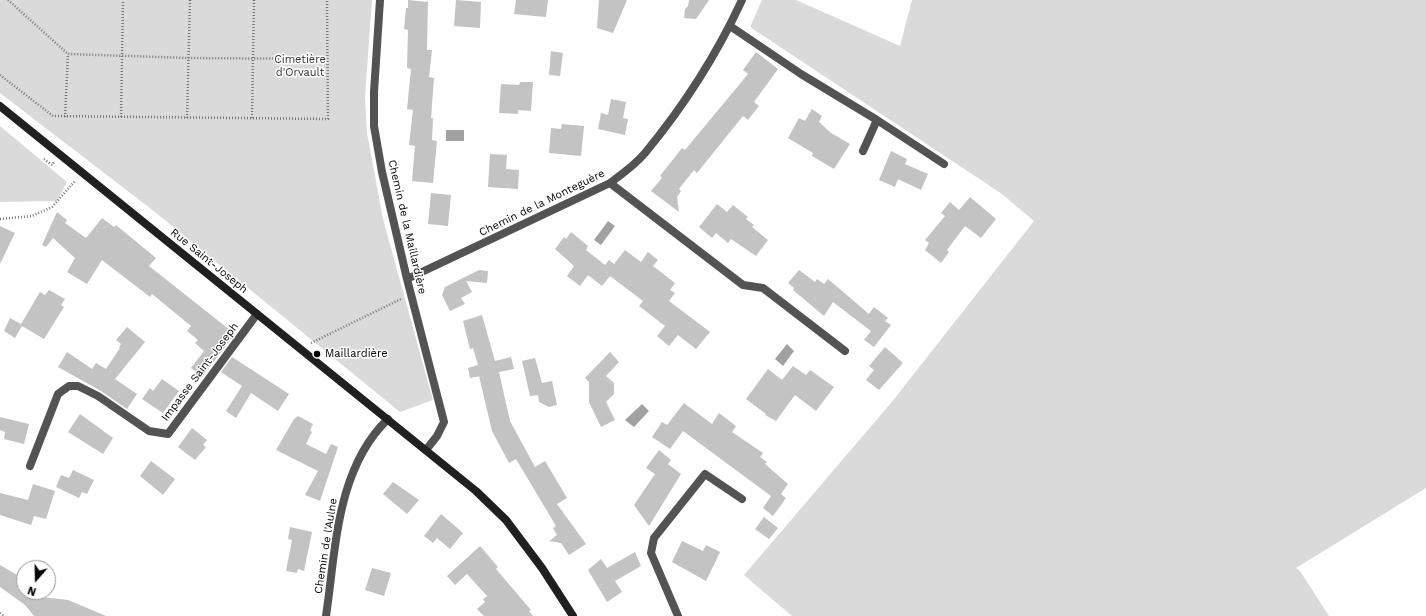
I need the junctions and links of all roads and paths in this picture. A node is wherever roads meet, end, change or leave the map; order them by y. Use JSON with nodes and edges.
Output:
{"nodes":[{"id":1,"x":8,"y":0,"type":"edge"},
{"id":2,"x":123,"y":0,"type":"edge"},
{"id":3,"x":190,"y":0,"type":"edge"},
{"id":4,"x":254,"y":0,"type":"edge"},
{"id":5,"x":327,"y":0,"type":"edge"},
{"id":6,"x":380,"y":0,"type":"edge"},
{"id":7,"x":742,"y":0,"type":"edge"},
{"id":8,"x":730,"y":26,"type":"junction"},
{"id":9,"x":68,"y":54,"type":"junction"},
{"id":10,"x":122,"y":56,"type":"junction"},
{"id":11,"x":188,"y":58,"type":"junction"},
{"id":12,"x":254,"y":58,"type":"junction"},
{"id":13,"x":328,"y":59,"type":"junction"},
{"id":14,"x":0,"y":75,"type":"edge"},
{"id":15,"x":0,"y":106,"type":"edge"},
{"id":16,"x":65,"y":116,"type":"junction"},
{"id":17,"x":121,"y":117,"type":"junction"},
{"id":18,"x":187,"y":118,"type":"junction"},
{"id":19,"x":252,"y":118,"type":"junction"},
{"id":20,"x":877,"y":120,"type":"junction"},
{"id":21,"x":863,"y":151,"type":"dead end"},
{"id":22,"x":944,"y":164,"type":"dead end"},
{"id":23,"x":82,"y":173,"type":"junction"},
{"id":24,"x":610,"y":183,"type":"junction"},
{"id":25,"x":0,"y":219,"type":"edge"},
{"id":26,"x":407,"y":279,"type":"junction"},
{"id":27,"x":412,"y":294,"type":"junction"},
{"id":28,"x":257,"y":314,"type":"junction"},
{"id":29,"x":310,"y":343,"type":"dead end"},
{"id":30,"x":845,"y":351,"type":"dead end"},
{"id":31,"x":388,"y":419,"type":"junction"},
{"id":32,"x":426,"y":450,"type":"junction"},
{"id":33,"x":30,"y":466,"type":"dead end"},
{"id":34,"x":742,"y":499,"type":"dead end"},
{"id":35,"x":0,"y":613,"type":"edge"},
{"id":36,"x":4,"y":616,"type":"edge"},
{"id":37,"x":326,"y":616,"type":"edge"},
{"id":38,"x":573,"y":616,"type":"edge"},
{"id":39,"x":678,"y":616,"type":"edge"}],
"edges":[{"from":1,"to":9,"type":"path"},
{"from":2,"to":10,"type":"path"},
{"from":3,"to":11,"type":"path"},
{"from":4,"to":12,"type":"path"},
{"from":5,"to":13,"type":"path"},
{"from":6,"to":26,"type":"street","name":"Chemin de la Maillardière"},
{"from":7,"to":8,"type":"street","name":"Chemin de la Monteguère"},
{"from":8,"to":20,"type":"street"},
{"from":8,"to":24,"type":"street","name":"Chemin de la Monteguère"},
{"from":9,"to":10,"type":"path"},
{"from":9,"to":16,"type":"path"},
{"from":10,"to":11,"type":"path"},
{"from":10,"to":17,"type":"path"},
{"from":11,"to":12,"type":"path"},
{"from":11,"to":18,"type":"path"},
{"from":12,"to":13,"type":"path"},
{"from":12,"to":19,"type":"path"},
{"from":13,"to":19,"type":"path"},
{"from":14,"to":16,"type":"path"},
{"from":15,"to":23,"type":"main road","name":"Rue Saint-Joseph"},
{"from":16,"to":17,"type":"path"},
{"from":17,"to":18,"type":"path"},
{"from":18,"to":19,"type":"path"},
{"from":20,"to":21,"type":"street"},
{"from":20,"to":22,"type":"street"},
{"from":23,"to":25,"type":"path"},
{"from":23,"to":28,"type":"main road","name":"Rue Saint-Joseph"},
{"from":24,"to":26,"type":"street","name":"Chemin de la Monteguère"},
{"from":24,"to":30,"type":"street"},
{"from":26,"to":27,"type":"street","name":"Chemin de la Maillardière"},
{"from":27,"to":29,"type":"path"},
{"from":27,"to":32,"type":"street","name":"Chemin de la Maillardière"},
{"from":28,"to":31,"type":"main road","name":"Rue Saint-Joseph"},
{"from":28,"to":33,"type":"street","name":"Impasse Saint-Joseph"},
{"from":31,"to":32,"type":"main road","name":"Rue Saint-Joseph"},
{"from":31,"to":37,"type":"street","name":"Chemin de l'Aulne"},
{"from":32,"to":38,"type":"main road","name":"Rue Saint-Joseph"},
{"from":34,"to":39,"type":"street"},
{"from":35,"to":36,"type":"path"}]}
